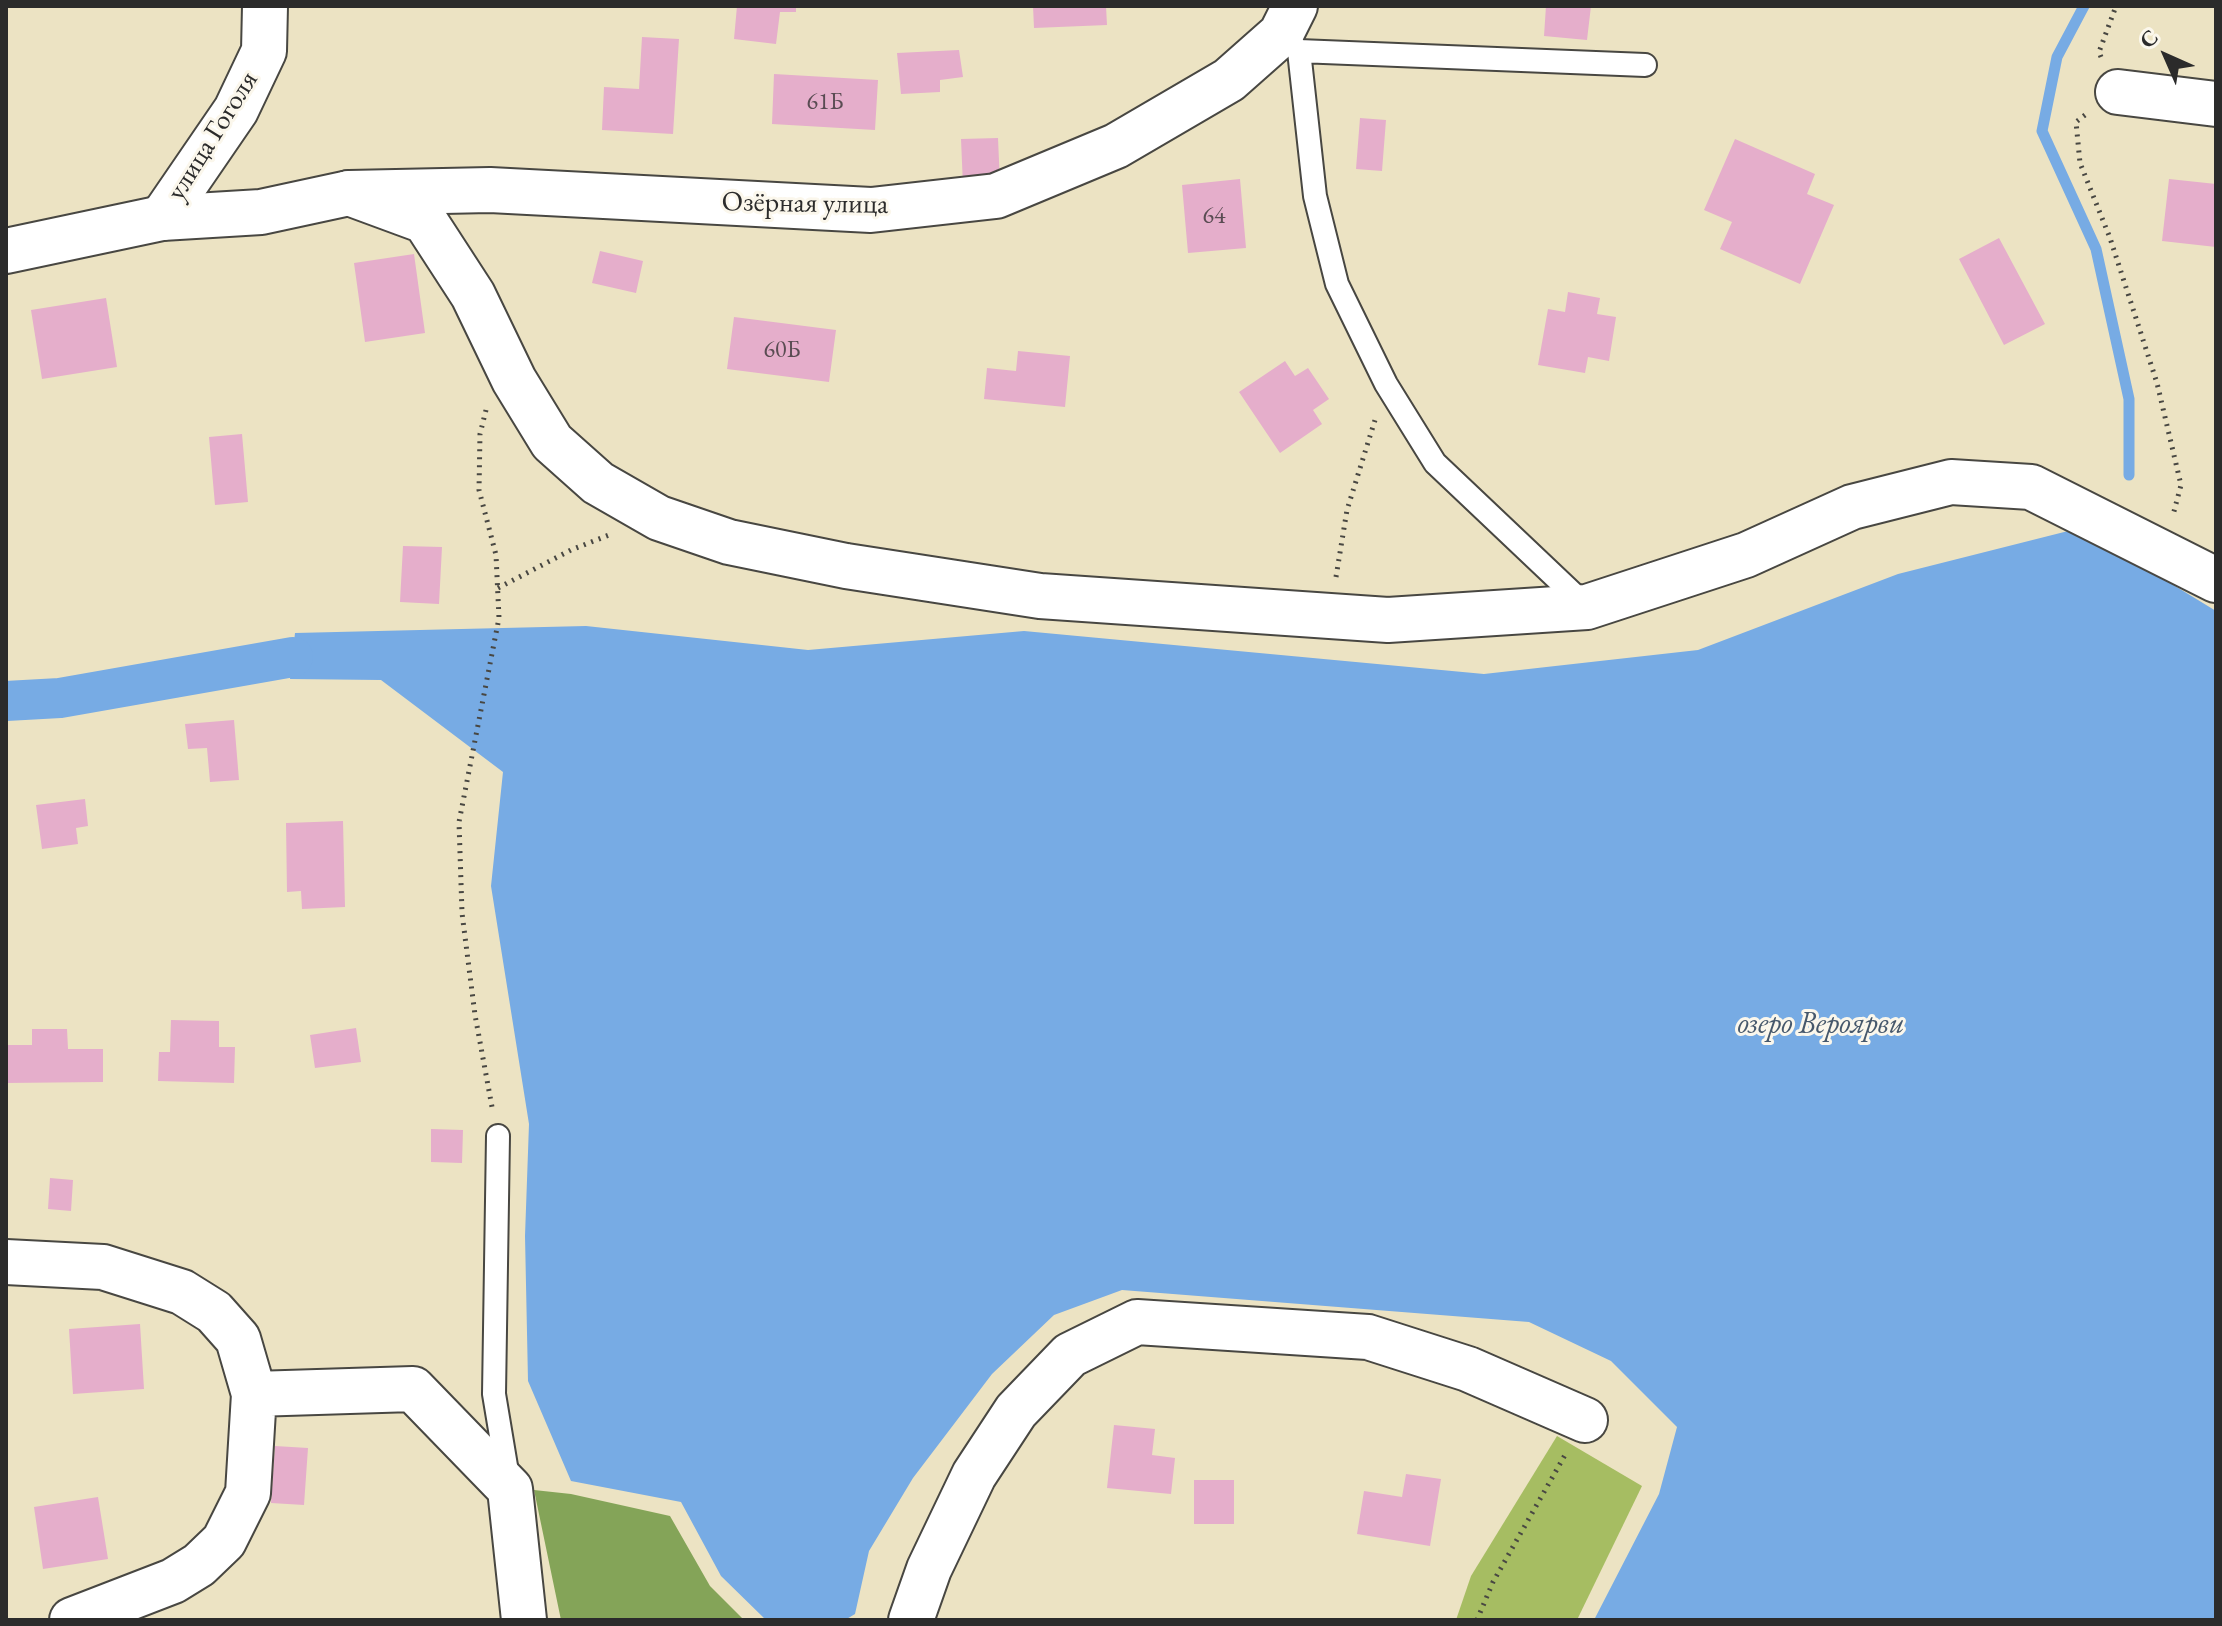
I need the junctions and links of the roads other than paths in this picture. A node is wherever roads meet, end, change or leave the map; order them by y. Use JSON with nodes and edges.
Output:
{"nodes":[{"id":1,"x":265,"y":6,"type":"edge"},
{"id":2,"x":1292,"y":30,"type":"edge"},
{"id":3,"x":1645,"y":65,"type":"dead end"},
{"id":4,"x":2118,"y":92,"type":"road end"},
{"id":5,"x":2216,"y":104,"type":"edge"},
{"id":6,"x":349,"y":193,"type":"junction"},
{"id":7,"x":162,"y":218,"type":"junction"},
{"id":8,"x":6,"y":251,"type":"edge"},
{"id":9,"x":2216,"y":580,"type":"edge"},
{"id":10,"x":1587,"y":607,"type":"junction"},
{"id":11,"x":498,"y":1136,"type":"road end"},
{"id":12,"x":6,"y":1262,"type":"edge"},
{"id":13,"x":254,"y":1394,"type":"junction"},
{"id":14,"x":1585,"y":1420,"type":"road end"},
{"id":15,"x":510,"y":1489,"type":"junction"},
{"id":16,"x":72,"y":1620,"type":"edge"},
{"id":17,"x":524,"y":1620,"type":"edge"},
{"id":18,"x":911,"y":1620,"type":"edge"}],
"edges":[{"from":1,"to":7,"type":"street","name":"улица Гоголя"},
{"from":2,"to":3,"type":"lane"},
{"from":2,"to":6,"type":"street","name":"Озёрная улица"},
{"from":2,"to":10,"type":"lane"},
{"from":4,"to":5,"type":"street"},
{"from":6,"to":7,"type":"street","name":"Озёрная улица"},
{"from":6,"to":10,"type":"street"},
{"from":7,"to":8,"type":"street","name":"Озёрная улица"},
{"from":9,"to":10,"type":"street"},
{"from":11,"to":15,"type":"lane"},
{"from":12,"to":13,"type":"street"},
{"from":13,"to":15,"type":"street"},
{"from":13,"to":16,"type":"street"},
{"from":14,"to":18,"type":"street"},
{"from":15,"to":17,"type":"street"}]}
